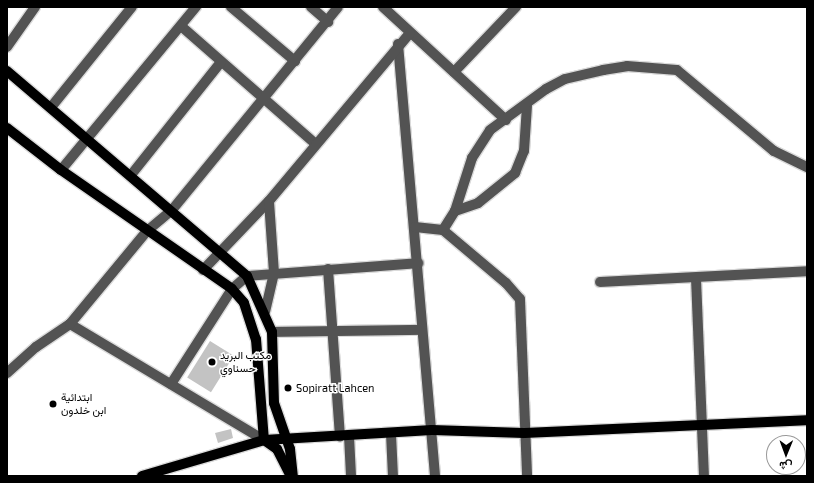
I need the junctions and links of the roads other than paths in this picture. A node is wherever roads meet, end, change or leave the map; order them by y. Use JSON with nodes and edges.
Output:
{"nodes":[{"id":1,"x":35,"y":7,"type":"edge"},
{"id":2,"x":132,"y":7,"type":"edge"},
{"id":3,"x":196,"y":7,"type":"edge"},
{"id":4,"x":231,"y":7,"type":"edge"},
{"id":5,"x":311,"y":7,"type":"edge"},
{"id":6,"x":338,"y":7,"type":"edge"},
{"id":7,"x":382,"y":7,"type":"edge"},
{"id":8,"x":516,"y":7,"type":"edge"},
{"id":9,"x":328,"y":22,"type":"junction"},
{"id":10,"x":181,"y":26,"type":"junction"},
{"id":11,"x":410,"y":32,"type":"junction"},
{"id":12,"x":398,"y":44,"type":"junction"},
{"id":13,"x":7,"y":46,"type":"edge"},
{"id":14,"x":295,"y":61,"type":"junction"},
{"id":15,"x":221,"y":62,"type":"junction"},
{"id":16,"x":7,"y":71,"type":"edge"},
{"id":17,"x":454,"y":72,"type":"junction"},
{"id":18,"x":264,"y":98,"type":"junction"},
{"id":19,"x":52,"y":106,"type":"junction"},
{"id":20,"x":528,"y":106,"type":"junction"},
{"id":21,"x":506,"y":120,"type":"junction"},
{"id":22,"x":7,"y":128,"type":"edge"},
{"id":23,"x":86,"y":138,"type":"junction"},
{"id":24,"x":316,"y":144,"type":"junction"},
{"id":25,"x":807,"y":166,"type":"edge"},
{"id":26,"x":61,"y":170,"type":"junction"},
{"id":27,"x":131,"y":176,"type":"junction"},
{"id":28,"x":269,"y":201,"type":"junction"},
{"id":29,"x":172,"y":210,"type":"junction"},
{"id":30,"x":455,"y":211,"type":"junction"},
{"id":31,"x":415,"y":227,"type":"junction"},
{"id":32,"x":443,"y":230,"type":"junction"},
{"id":33,"x":148,"y":232,"type":"junction"},
{"id":34,"x":220,"y":250,"type":"junction"},
{"id":35,"x":418,"y":263,"type":"junction"},
{"id":36,"x":328,"y":269,"type":"junction"},
{"id":37,"x":203,"y":270,"type":"junction"},
{"id":38,"x":807,"y":271,"type":"edge"},
{"id":39,"x":274,"y":273,"type":"junction"},
{"id":40,"x":247,"y":276,"type":"junction"},
{"id":41,"x":696,"y":278,"type":"junction"},
{"id":42,"x":600,"y":282,"type":"dead end"},
{"id":43,"x":232,"y":289,"type":"junction"},
{"id":44,"x":265,"y":312,"type":"junction"},
{"id":45,"x":70,"y":324,"type":"junction"},
{"id":46,"x":422,"y":330,"type":"junction"},
{"id":47,"x":332,"y":331,"type":"junction"},
{"id":48,"x":272,"y":332,"type":"junction"},
{"id":49,"x":7,"y":373,"type":"edge"},
{"id":50,"x":171,"y":384,"type":"junction"},
{"id":51,"x":807,"y":420,"type":"edge"},
{"id":52,"x":702,"y":425,"type":"junction"},
{"id":53,"x":432,"y":430,"type":"junction"},
{"id":54,"x":391,"y":434,"type":"junction"},
{"id":55,"x":524,"y":434,"type":"junction"},
{"id":56,"x":345,"y":437,"type":"junction"},
{"id":57,"x":286,"y":438,"type":"junction"},
{"id":58,"x":264,"y":440,"type":"junction"},
{"id":59,"x":142,"y":476,"type":"edge"},
{"id":60,"x":292,"y":476,"type":"edge"},
{"id":61,"x":351,"y":476,"type":"edge"},
{"id":62,"x":393,"y":476,"type":"edge"},
{"id":63,"x":435,"y":476,"type":"edge"},
{"id":64,"x":527,"y":476,"type":"edge"},
{"id":65,"x":704,"y":476,"type":"edge"}],
"edges":[{"from":1,"to":13,"type":"street"},
{"from":2,"to":19,"type":"street"},
{"from":3,"to":10,"type":"street"},
{"from":4,"to":14,"type":"street"},
{"from":5,"to":9,"type":"street"},
{"from":6,"to":9,"type":"street"},
{"from":7,"to":11,"type":"street"},
{"from":8,"to":17,"type":"street"},
{"from":9,"to":14,"type":"street"},
{"from":10,"to":15,"type":"street"},
{"from":10,"to":23,"type":"street"},
{"from":11,"to":12,"type":"street"},
{"from":11,"to":17,"type":"street"},
{"from":12,"to":24,"type":"street"},
{"from":12,"to":31,"type":"street"},
{"from":14,"to":18,"type":"street"},
{"from":15,"to":18,"type":"street"},
{"from":15,"to":27,"type":"street"},
{"from":16,"to":19,"type":"main road"},
{"from":17,"to":21,"type":"street"},
{"from":18,"to":24,"type":"street"},
{"from":18,"to":29,"type":"street"},
{"from":19,"to":23,"type":"main road"},
{"from":20,"to":21,"type":"street"},
{"from":20,"to":25,"type":"street"},
{"from":20,"to":30,"type":"street"},
{"from":21,"to":30,"type":"street"},
{"from":22,"to":26,"type":"main road"},
{"from":23,"to":26,"type":"street"},
{"from":23,"to":27,"type":"main road"},
{"from":24,"to":28,"type":"street"},
{"from":26,"to":33,"type":"main road"},
{"from":27,"to":29,"type":"main road"},
{"from":28,"to":34,"type":"street"},
{"from":28,"to":39,"type":"street"},
{"from":29,"to":33,"type":"street"},
{"from":29,"to":34,"type":"main road"},
{"from":30,"to":32,"type":"street"},
{"from":31,"to":32,"type":"street"},
{"from":31,"to":35,"type":"street"},
{"from":32,"to":55,"type":"street"},
{"from":33,"to":37,"type":"main road"},
{"from":33,"to":45,"type":"street"},
{"from":34,"to":37,"type":"street"},
{"from":34,"to":40,"type":"main road"},
{"from":35,"to":36,"type":"street"},
{"from":35,"to":46,"type":"street"},
{"from":36,"to":39,"type":"street"},
{"from":36,"to":47,"type":"street"},
{"from":37,"to":43,"type":"main road"},
{"from":38,"to":41,"type":"street"},
{"from":39,"to":40,"type":"street"},
{"from":39,"to":44,"type":"street"},
{"from":40,"to":43,"type":"street"},
{"from":40,"to":44,"type":"main road"},
{"from":41,"to":42,"type":"street"},
{"from":41,"to":52,"type":"street"},
{"from":43,"to":50,"type":"street"},
{"from":43,"to":58,"type":"main road"},
{"from":44,"to":48,"type":"main road"},
{"from":45,"to":49,"type":"street"},
{"from":45,"to":50,"type":"street"},
{"from":46,"to":47,"type":"street"},
{"from":46,"to":53,"type":"street"},
{"from":47,"to":48,"type":"street"},
{"from":47,"to":56,"type":"street"},
{"from":48,"to":57,"type":"main road"},
{"from":50,"to":58,"type":"street"},
{"from":51,"to":52,"type":"main road"},
{"from":52,"to":55,"type":"main road"},
{"from":52,"to":65,"type":"street"},
{"from":53,"to":54,"type":"main road"},
{"from":53,"to":55,"type":"main road"},
{"from":53,"to":63,"type":"street"},
{"from":54,"to":56,"type":"main road"},
{"from":54,"to":62,"type":"street"},
{"from":55,"to":64,"type":"street"},
{"from":56,"to":57,"type":"main road"},
{"from":56,"to":61,"type":"street"},
{"from":57,"to":58,"type":"main road"},
{"from":57,"to":60,"type":"main road"},
{"from":58,"to":59,"type":"main road"},
{"from":58,"to":60,"type":"main road"}]}
